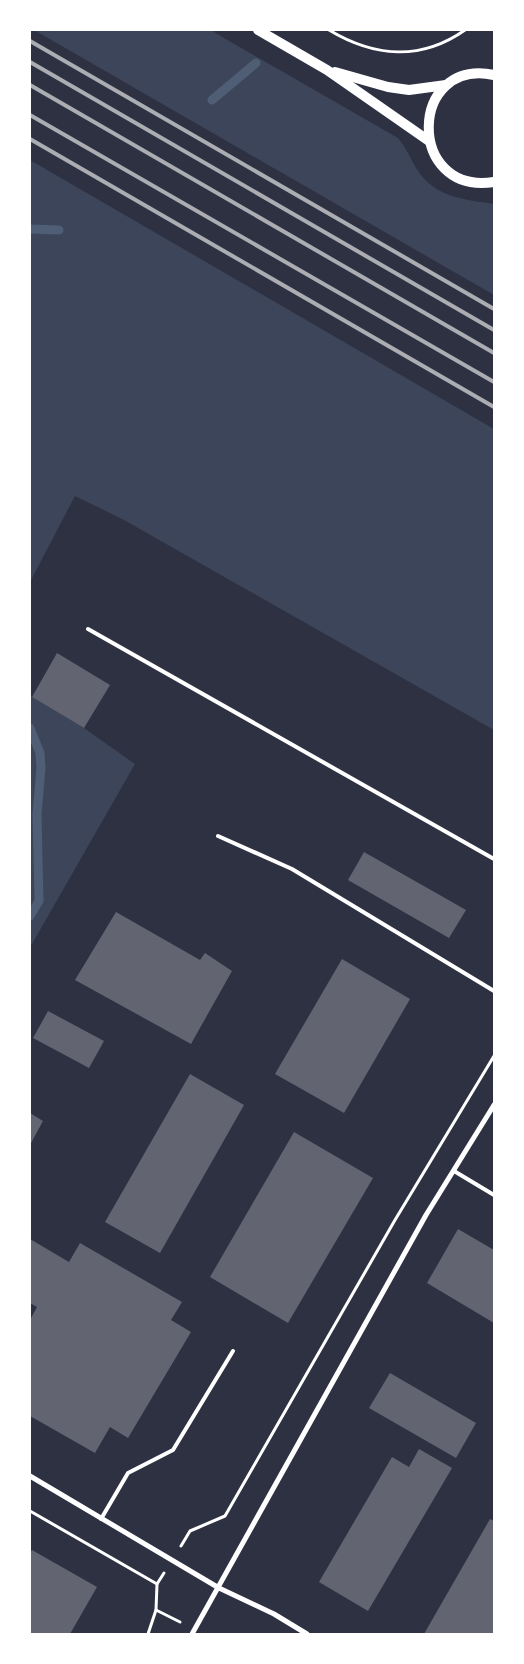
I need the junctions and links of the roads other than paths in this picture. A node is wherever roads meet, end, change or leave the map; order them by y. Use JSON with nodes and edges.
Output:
{"nodes":[{"id":1,"x":258,"y":30,"type":"edge"},
{"id":2,"x":327,"y":70,"type":"junction"},
{"id":3,"x":494,"y":75,"type":"edge"},
{"id":4,"x":446,"y":85,"type":"junction"},
{"id":5,"x":429,"y":141,"type":"junction"},
{"id":6,"x":494,"y":182,"type":"edge"},
{"id":7,"x":88,"y":629,"type":"dead end"},
{"id":8,"x":218,"y":836,"type":"dead end"},
{"id":9,"x":494,"y":860,"type":"edge"},
{"id":10,"x":494,"y":991,"type":"edge"},
{"id":11,"x":494,"y":1105,"type":"edge"},
{"id":12,"x":454,"y":1171,"type":"junction"},
{"id":13,"x":494,"y":1195,"type":"edge"},
{"id":14,"x":232,"y":1351,"type":"dead end"},
{"id":15,"x":30,"y":1476,"type":"edge"},
{"id":16,"x":101,"y":1519,"type":"junction"},
{"id":17,"x":219,"y":1588,"type":"junction"},
{"id":18,"x":192,"y":1634,"type":"edge"},
{"id":19,"x":307,"y":1634,"type":"edge"}],
"edges":[{"from":1,"to":2,"type":"main road"},
{"from":2,"to":4,"type":"main road"},
{"from":2,"to":5,"type":"main road"},
{"from":3,"to":4,"type":"main road"},
{"from":4,"to":5,"type":"main road"},
{"from":5,"to":6,"type":"main road"},
{"from":7,"to":9,"type":"lane"},
{"from":8,"to":10,"type":"lane"},
{"from":11,"to":12,"type":"street"},
{"from":12,"to":13,"type":"lane"},
{"from":12,"to":17,"type":"street"},
{"from":14,"to":16,"type":"lane"},
{"from":15,"to":16,"type":"street"},
{"from":16,"to":17,"type":"street"},
{"from":17,"to":18,"type":"street"},
{"from":17,"to":19,"type":"street"}]}
